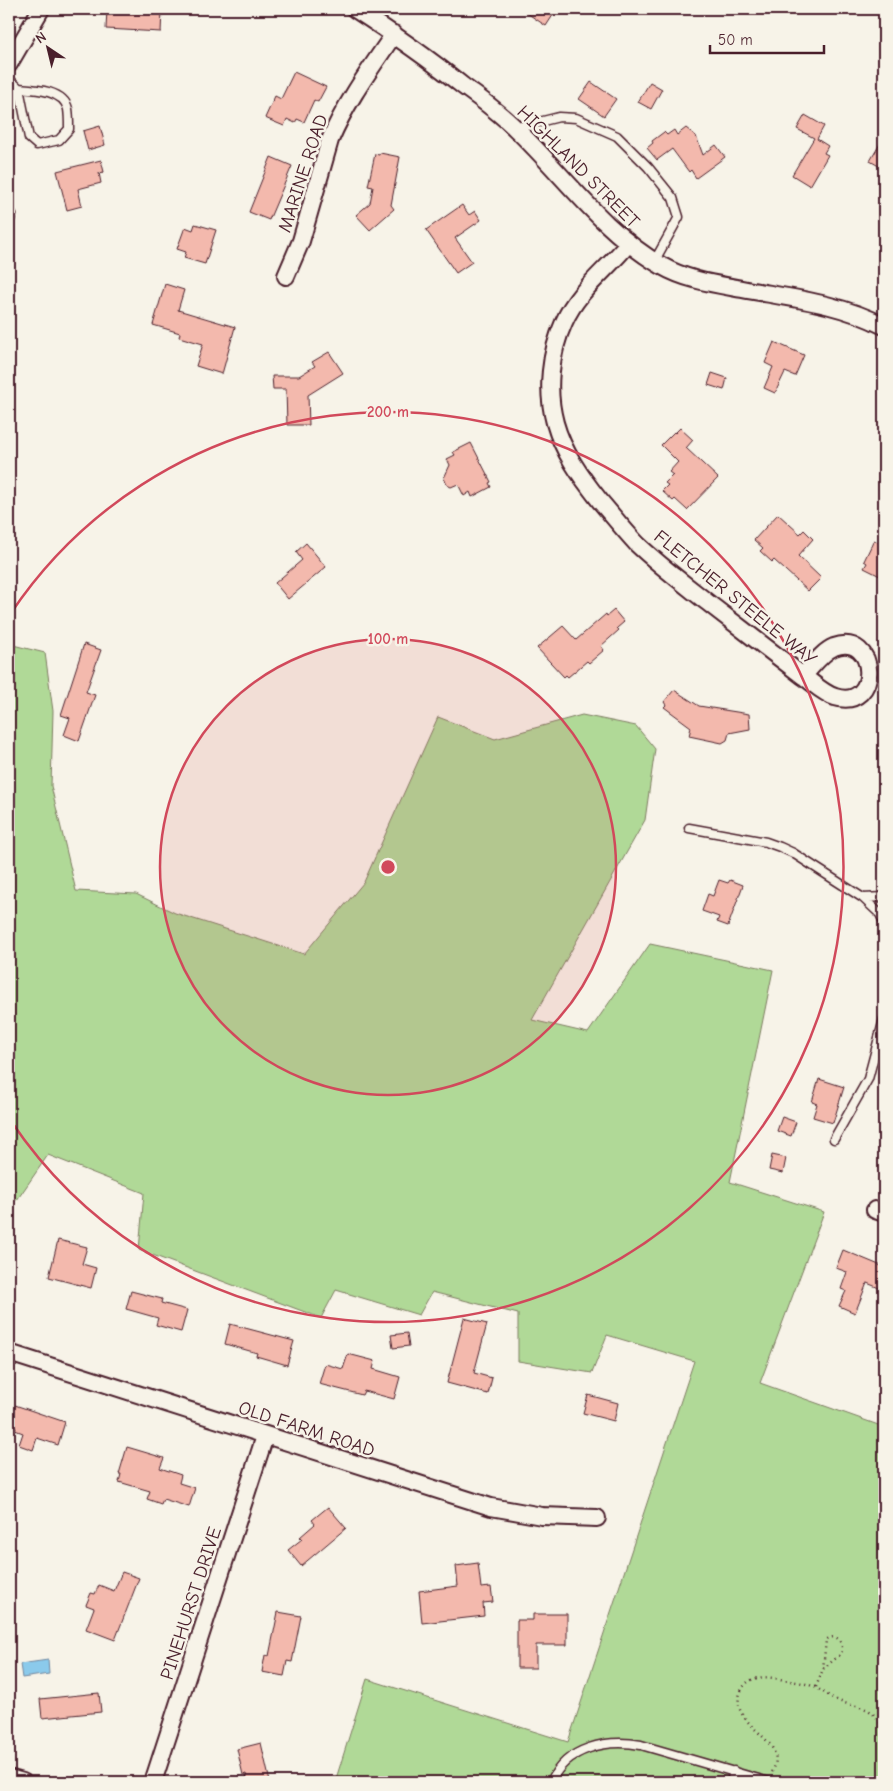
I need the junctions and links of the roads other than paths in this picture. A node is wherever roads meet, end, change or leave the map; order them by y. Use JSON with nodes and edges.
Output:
{"nodes":[{"id":1,"x":41,"y":9,"type":"edge"},
{"id":2,"x":355,"y":9,"type":"edge"},
{"id":3,"x":394,"y":34,"type":"junction"},
{"id":4,"x":9,"y":64,"type":"edge"},
{"id":5,"x":9,"y":79,"type":"edge"},
{"id":6,"x":19,"y":88,"type":"junction"},
{"id":7,"x":515,"y":128,"type":"junction"},
{"id":8,"x":9,"y":209,"type":"edge"},
{"id":9,"x":9,"y":222,"type":"edge"},
{"id":10,"x":628,"y":244,"type":"junction"},
{"id":11,"x":654,"y":262,"type":"junction"},
{"id":12,"x":286,"y":276,"type":"dead end"},
{"id":13,"x":884,"y":326,"type":"edge"},
{"id":14,"x":803,"y":676,"type":"junction"},
{"id":15,"x":689,"y":828,"type":"dead end"},
{"id":16,"x":884,"y":897,"type":"edge"},
{"id":17,"x":863,"y":898,"type":"junction"},
{"id":18,"x":884,"y":922,"type":"edge"},
{"id":19,"x":884,"y":1019,"type":"edge"},
{"id":20,"x":834,"y":1139,"type":"dead end"},
{"id":21,"x":9,"y":1353,"type":"edge"},
{"id":22,"x":265,"y":1436,"type":"junction"},
{"id":23,"x":597,"y":1518,"type":"dead end"},
{"id":24,"x":734,"y":1771,"type":"junction"},
{"id":25,"x":9,"y":1778,"type":"edge"},
{"id":26,"x":23,"y":1782,"type":"edge"},
{"id":27,"x":153,"y":1782,"type":"edge"},
{"id":28,"x":552,"y":1782,"type":"edge"},
{"id":29,"x":731,"y":1782,"type":"edge"},
{"id":30,"x":768,"y":1782,"type":"edge"}],
"edges":[{"from":1,"to":4,"type":"street"},
{"from":2,"to":3,"type":"street","name":"HIGHLAND STREET"},
{"from":3,"to":7,"type":"street","name":"HIGHLAND STREET"},
{"from":3,"to":12,"type":"street","name":"MARINE ROAD"},
{"from":5,"to":6,"type":"lane"},
{"from":6,"to":6,"type":"lane"},
{"from":7,"to":10,"type":"street","name":"HIGHLAND STREET"},
{"from":7,"to":11,"type":"lane"},
{"from":8,"to":9,"type":"lane"},
{"from":10,"to":11,"type":"street","name":"HIGHLAND STREET"},
{"from":10,"to":14,"type":"street","name":"FLETCHER STEELE WAY"},
{"from":11,"to":13,"type":"street","name":"HIGHLAND STREET"},
{"from":14,"to":14,"type":"street","name":"FLETCHER STEELE WAY"},
{"from":15,"to":17,"type":"lane"},
{"from":16,"to":17,"type":"lane"},
{"from":17,"to":18,"type":"lane"},
{"from":19,"to":20,"type":"lane"},
{"from":21,"to":22,"type":"street","name":"OLD FARM ROAD"},
{"from":22,"to":23,"type":"street","name":"OLD FARM ROAD"},
{"from":22,"to":27,"type":"street","name":"PINEHURST DRIVE"},
{"from":24,"to":28,"type":"lane"},
{"from":24,"to":29,"type":"lane"},
{"from":24,"to":30,"type":"lane"},
{"from":25,"to":26,"type":"street"}]}
